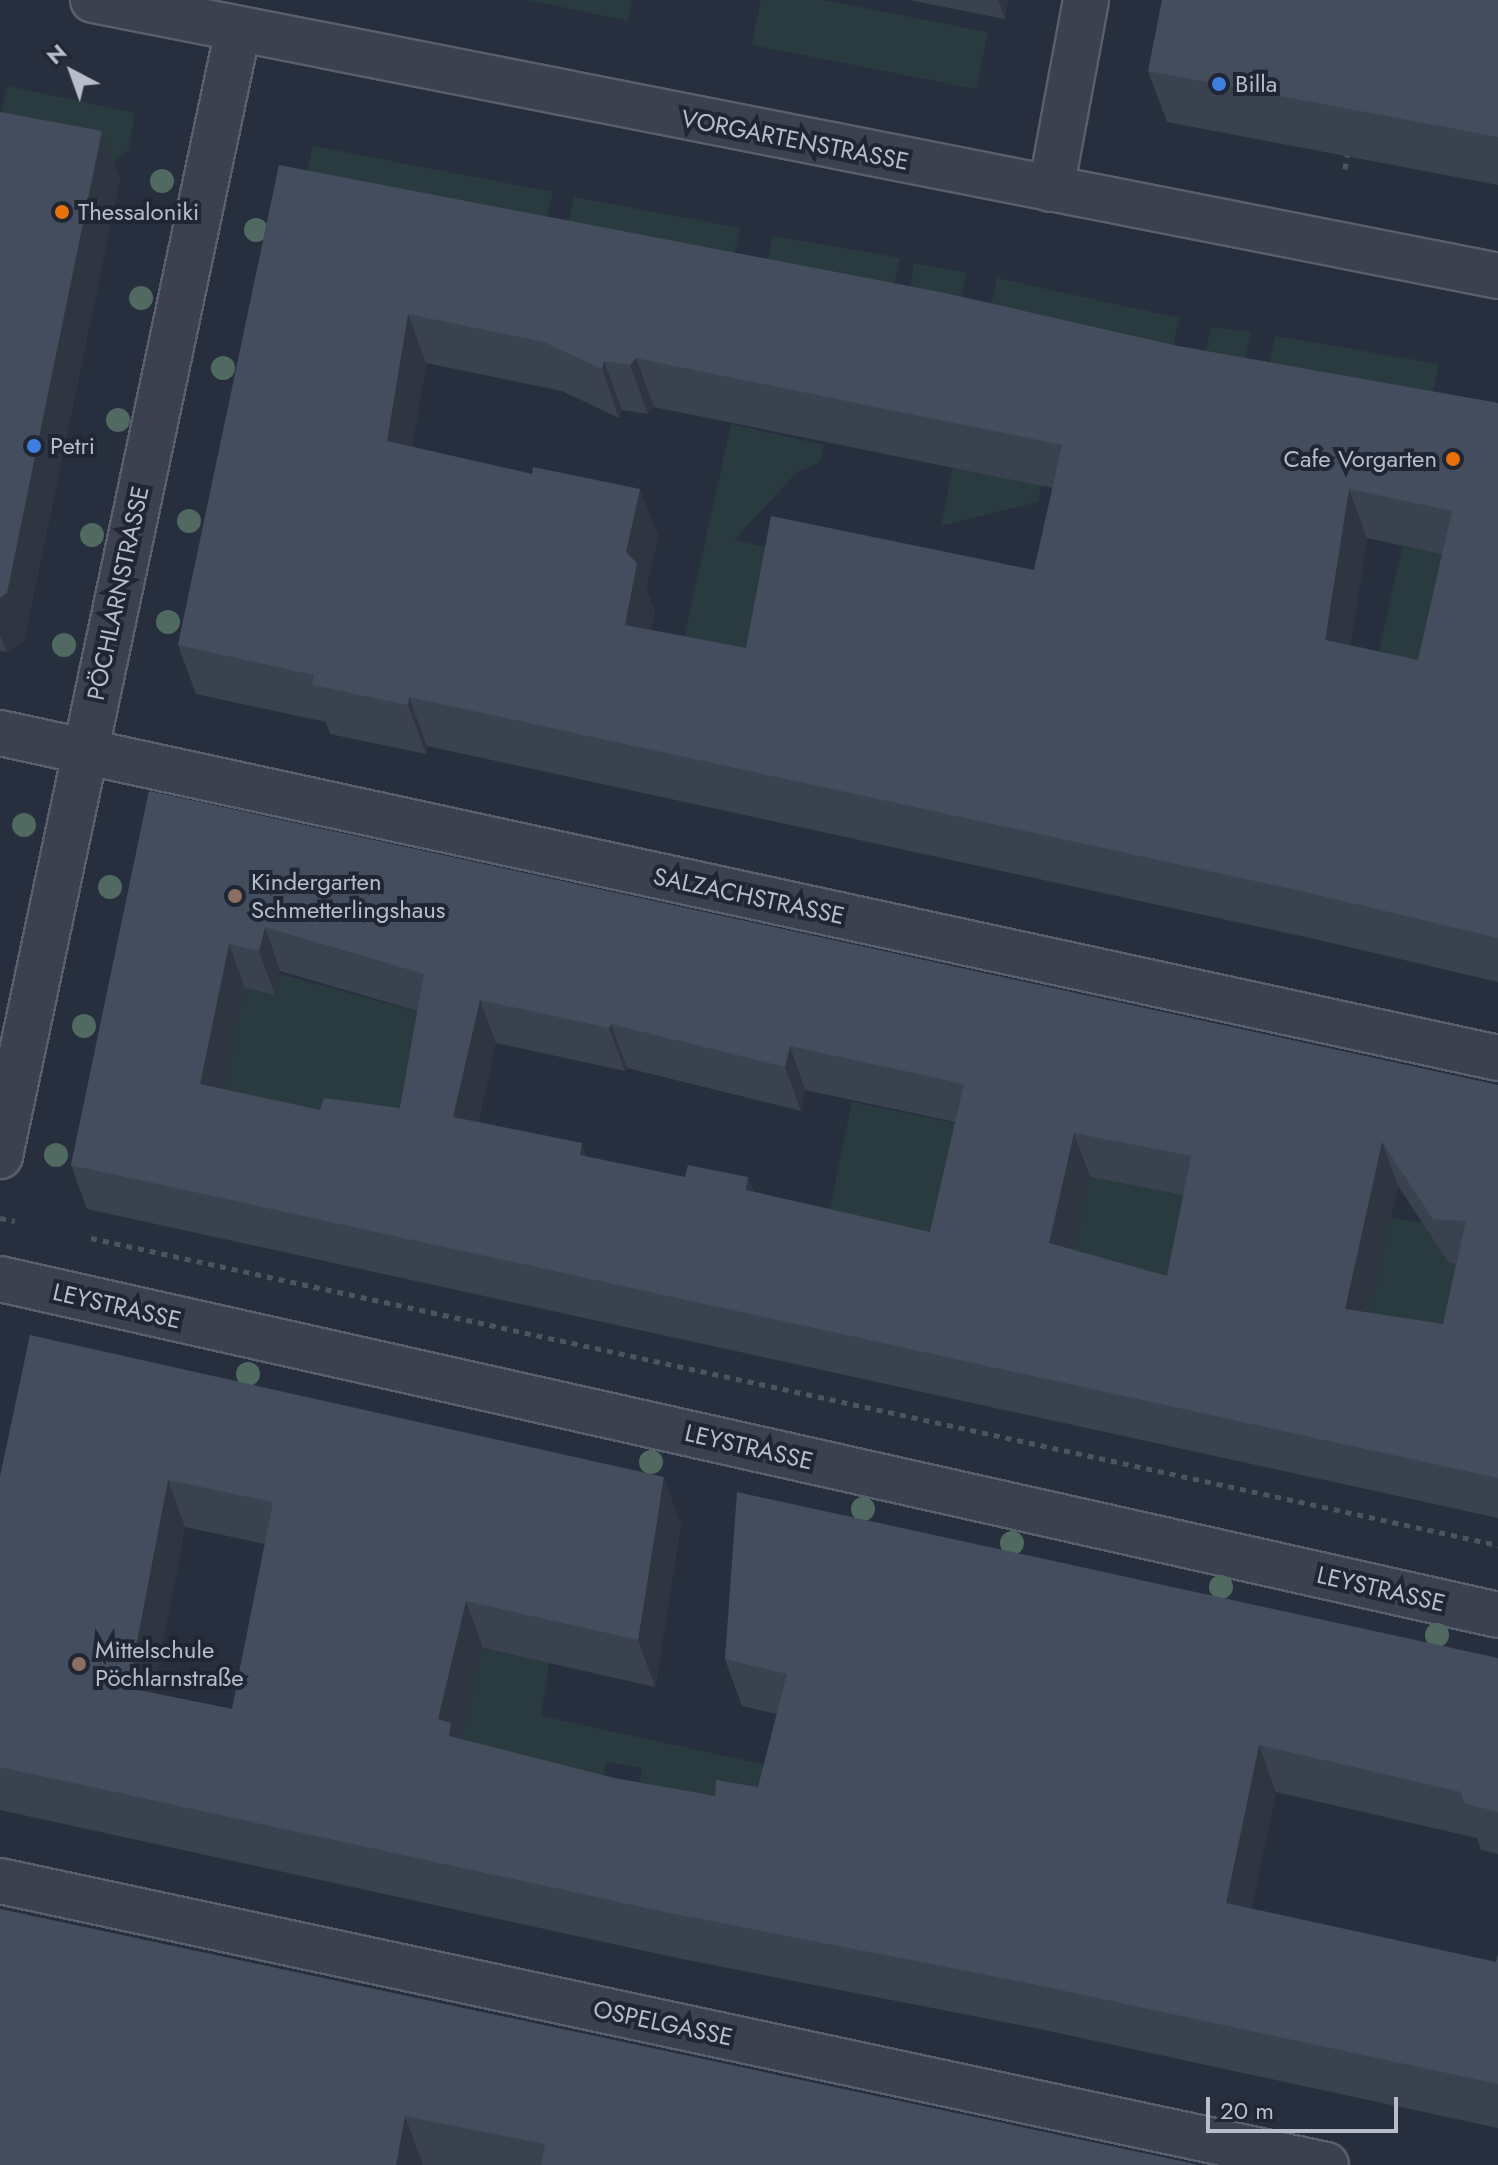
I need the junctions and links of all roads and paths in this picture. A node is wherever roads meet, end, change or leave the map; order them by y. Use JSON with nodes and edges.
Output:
{"nodes":[{"id":1,"x":93,"y":0,"type":"edge"},
{"id":2,"x":1086,"y":0,"type":"edge"},
{"id":3,"x":238,"y":30,"type":"junction"},
{"id":4,"x":1349,"y":141,"type":"edge"},
{"id":5,"x":1345,"y":169,"type":"edge"},
{"id":6,"x":1051,"y":189,"type":"junction"},
{"id":7,"x":1498,"y":276,"type":"edge"},
{"id":8,"x":0,"y":733,"type":"edge"},
{"id":9,"x":84,"y":751,"type":"junction"},
{"id":10,"x":1498,"y":1058,"type":"edge"},
{"id":11,"x":0,"y":1156,"type":"edge"},
{"id":12,"x":88,"y":1237,"type":"dead end"},
{"id":13,"x":0,"y":1279,"type":"edge"},
{"id":14,"x":1498,"y":1545,"type":"edge"},
{"id":15,"x":1498,"y":1615,"type":"edge"},
{"id":16,"x":0,"y":1881,"type":"edge"},
{"id":17,"x":1326,"y":2165,"type":"edge"}],
"edges":[{"from":1,"to":3,"type":"street","name":"VORGARTENSTRASSE"},
{"from":2,"to":6,"type":"street"},
{"from":3,"to":6,"type":"street","name":"VORGARTENSTRASSE"},
{"from":3,"to":9,"type":"street","name":"PÖCHLARNSTRASSE"},
{"from":4,"to":5,"type":"path"},
{"from":6,"to":7,"type":"street","name":"VORGARTENSTRASSE"},
{"from":8,"to":9,"type":"street","name":"SALZACHSTRASSE"},
{"from":9,"to":10,"type":"street","name":"SALZACHSTRASSE"},
{"from":9,"to":11,"type":"street","name":"PÖCHLARNSTRASSE"},
{"from":12,"to":14,"type":"path"},
{"from":13,"to":15,"type":"street","name":"LEYSTRASSE"},
{"from":16,"to":17,"type":"street","name":"OSPELGASSE"}]}
